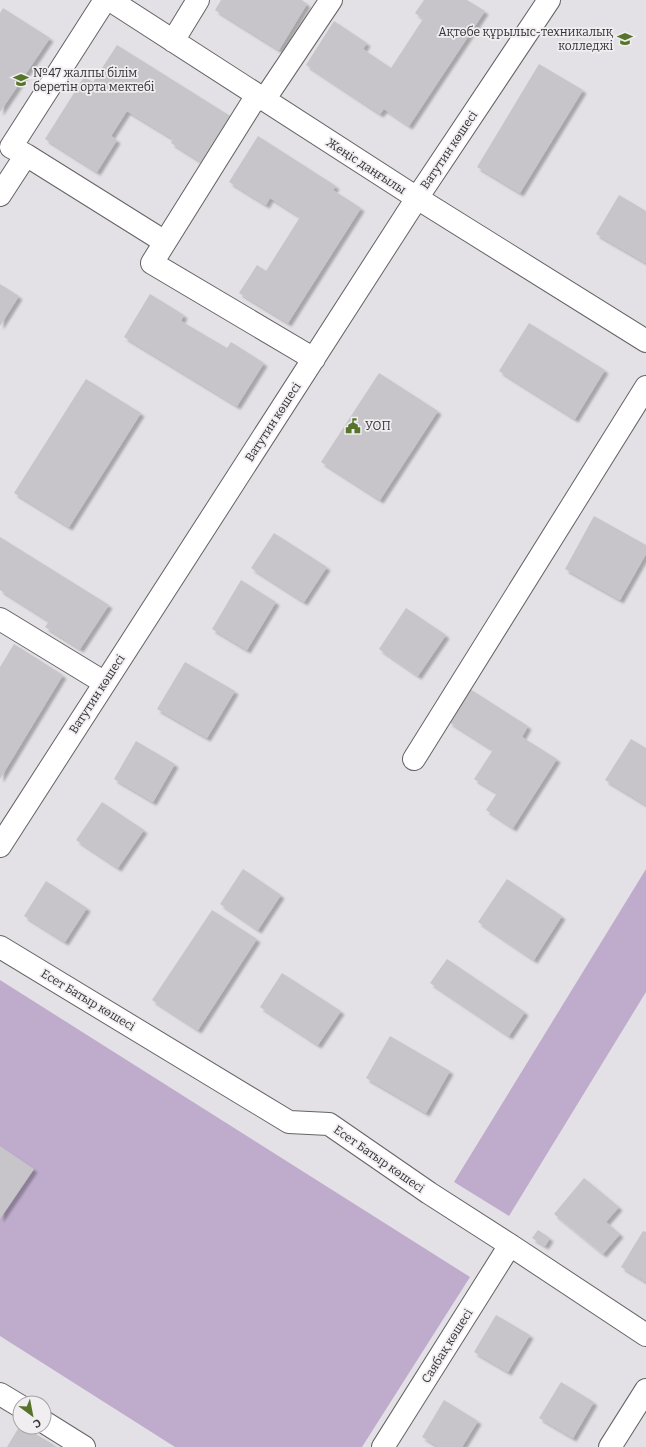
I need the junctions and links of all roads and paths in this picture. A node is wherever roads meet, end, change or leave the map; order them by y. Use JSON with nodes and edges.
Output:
{"nodes":[{"id":1,"x":105,"y":0,"type":"edge"},
{"id":2,"x":110,"y":0,"type":"edge"},
{"id":3,"x":198,"y":0,"type":"edge"},
{"id":4,"x":549,"y":0,"type":"edge"},
{"id":5,"x":329,"y":1,"type":"edge"},
{"id":6,"x":173,"y":41,"type":"junction"},
{"id":7,"x":260,"y":97,"type":"junction"},
{"id":8,"x":26,"y":155,"type":"junction"},
{"id":9,"x":0,"y":195,"type":"edge"},
{"id":10,"x":417,"y":198,"type":"junction"},
{"id":11,"x":165,"y":242,"type":"junction"},
{"id":12,"x":646,"y":341,"type":"edge"},
{"id":13,"x":314,"y":359,"type":"junction"},
{"id":14,"x":646,"y":387,"type":"edge"},
{"id":15,"x":0,"y":619,"type":"edge"},
{"id":16,"x":105,"y":683,"type":"junction"},
{"id":17,"x":414,"y":759,"type":"dead end"},
{"id":18,"x":0,"y":846,"type":"edge"},
{"id":19,"x":0,"y":947,"type":"edge"},
{"id":20,"x":510,"y":1245,"type":"junction"},
{"id":21,"x":646,"y":1335,"type":"edge"},
{"id":22,"x":646,"y":1390,"type":"edge"},
{"id":23,"x":0,"y":1394,"type":"edge"},
{"id":24,"x":12,"y":1401,"type":"edge"},
{"id":25,"x":52,"y":1427,"type":"edge"},
{"id":26,"x":84,"y":1447,"type":"edge"},
{"id":27,"x":383,"y":1447,"type":"edge"},
{"id":28,"x":610,"y":1447,"type":"edge"}],
"edges":[{"from":1,"to":8,"type":"street"},
{"from":2,"to":6,"type":"street","name":"Жеңіс даңғылы"},
{"from":3,"to":6,"type":"street"},
{"from":4,"to":10,"type":"street","name":"Ватутин көшесі"},
{"from":5,"to":7,"type":"street"},
{"from":6,"to":7,"type":"street","name":"Жеңіс даңғылы"},
{"from":7,"to":10,"type":"street","name":"Жеңіс даңғылы"},
{"from":7,"to":11,"type":"street"},
{"from":8,"to":9,"type":"street"},
{"from":8,"to":11,"type":"street"},
{"from":10,"to":12,"type":"street","name":"Жеңіс даңғылы"},
{"from":10,"to":13,"type":"street","name":"Ватутин көшесі"},
{"from":11,"to":13,"type":"street"},
{"from":13,"to":16,"type":"street","name":"Ватутин көшесі"},
{"from":14,"to":17,"type":"street"},
{"from":15,"to":16,"type":"street"},
{"from":16,"to":18,"type":"street","name":"Ватутин көшесі"},
{"from":19,"to":20,"type":"street","name":"Есет Батыр көшесі"},
{"from":20,"to":21,"type":"street","name":"Есет Батыр көшесі"},
{"from":20,"to":27,"type":"street","name":"Саябақ көшесі"},
{"from":22,"to":28,"type":"street"},
{"from":23,"to":24,"type":"street"},
{"from":25,"to":26,"type":"street"}]}
